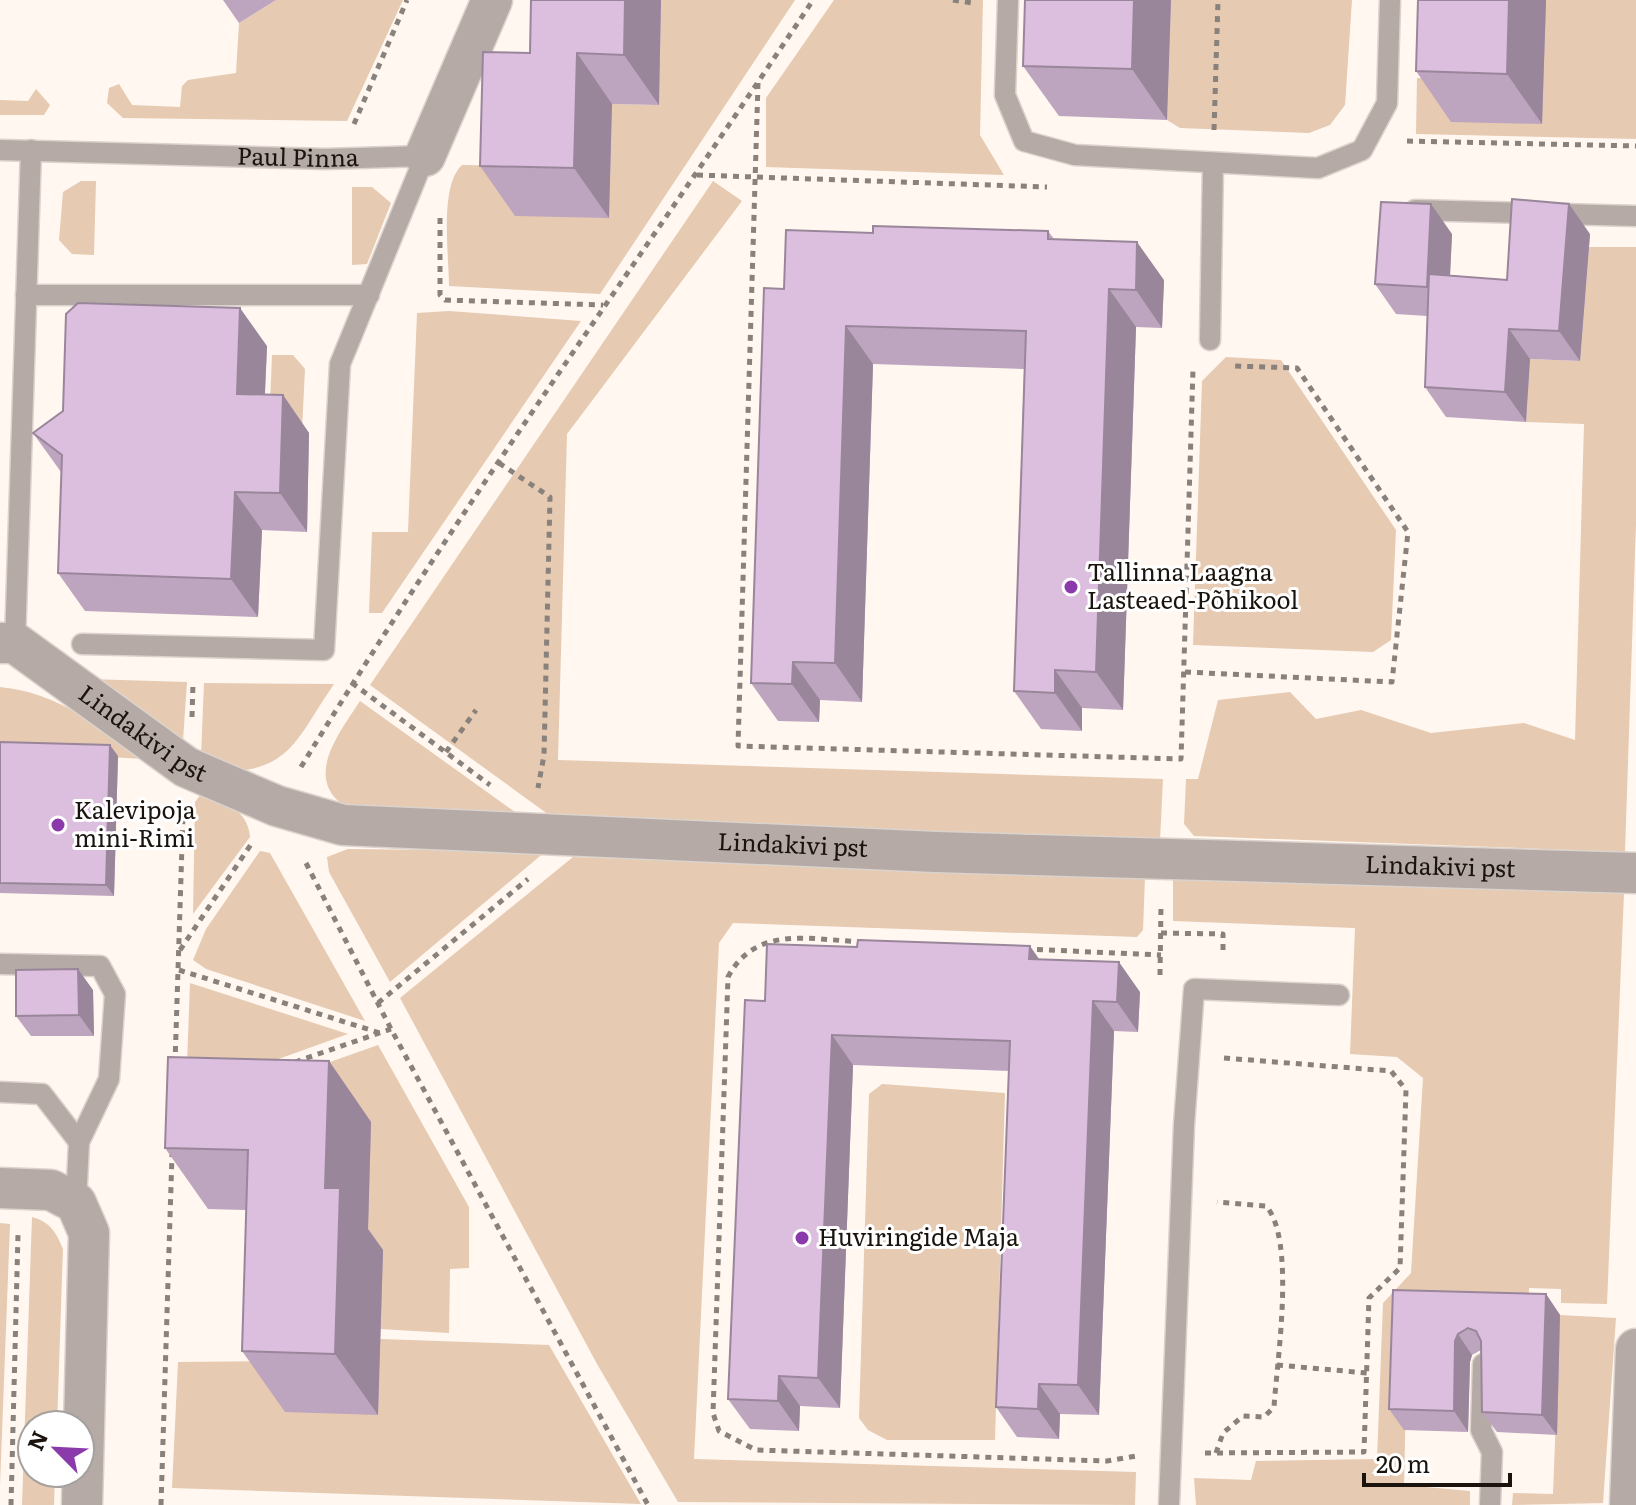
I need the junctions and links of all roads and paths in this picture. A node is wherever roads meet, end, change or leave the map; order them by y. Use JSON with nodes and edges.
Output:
{"nodes":[{"id":1,"x":407,"y":0,"type":"edge"},
{"id":2,"x":492,"y":0,"type":"edge"},
{"id":3,"x":813,"y":0,"type":"edge"},
{"id":4,"x":1008,"y":0,"type":"edge"},
{"id":5,"x":1218,"y":0,"type":"edge"},
{"id":6,"x":1390,"y":0,"type":"edge"},
{"id":7,"x":758,"y":83,"type":"junction"},
{"id":8,"x":1408,"y":127,"type":"dead end"},
{"id":9,"x":351,"y":130,"type":"dead end"},
{"id":10,"x":1636,"y":146,"type":"edge"},
{"id":11,"x":0,"y":150,"type":"edge"},
{"id":12,"x":31,"y":150,"type":"junction"},
{"id":13,"x":425,"y":156,"type":"junction"},
{"id":14,"x":1213,"y":163,"type":"junction"},
{"id":15,"x":1415,"y":210,"type":"edge"},
{"id":16,"x":440,"y":216,"type":"dead end"},
{"id":17,"x":1636,"y":216,"type":"edge"},
{"id":18,"x":26,"y":295,"type":"junction"},
{"id":19,"x":369,"y":295,"type":"junction"},
{"id":20,"x":604,"y":305,"type":"junction"},
{"id":21,"x":1210,"y":340,"type":"dead end"},
{"id":22,"x":1208,"y":365,"type":"dead end"},
{"id":23,"x":1223,"y":366,"type":"dead end"},
{"id":24,"x":499,"y":463,"type":"junction"},
{"id":25,"x":8,"y":643,"type":"edge"},
{"id":26,"x":82,"y":644,"type":"dead end"},
{"id":27,"x":195,"y":646,"type":"junction"},
{"id":28,"x":1185,"y":672,"type":"junction"},
{"id":29,"x":352,"y":683,"type":"junction"},
{"id":30,"x":476,"y":710,"type":"dead end"},
{"id":31,"x":446,"y":752,"type":"junction"},
{"id":32,"x":186,"y":767,"type":"junction"},
{"id":33,"x":496,"y":789,"type":"dead end"},
{"id":34,"x":277,"y":806,"type":"junction"},
{"id":35,"x":569,"y":835,"type":"junction"},
{"id":36,"x":1636,"y":873,"type":"edge"},
{"id":37,"x":1161,"y":933,"type":"dead end"},
{"id":38,"x":875,"y":943,"type":"edge"},
{"id":39,"x":1018,"y":949,"type":"edge"},
{"id":40,"x":180,"y":950,"type":"junction"},
{"id":41,"x":1161,"y":955,"type":"dead end"},
{"id":42,"x":0,"y":964,"type":"edge"},
{"id":43,"x":179,"y":970,"type":"junction"},
{"id":44,"x":1224,"y":990,"type":"junction"},
{"id":45,"x":1339,"y":995,"type":"dead end"},
{"id":46,"x":378,"y":1003,"type":"junction"},
{"id":47,"x":391,"y":1029,"type":"junction"},
{"id":48,"x":381,"y":1033,"type":"junction"},
{"id":49,"x":1219,"y":1058,"type":"junction"},
{"id":50,"x":292,"y":1064,"type":"edge"},
{"id":51,"x":1218,"y":1072,"type":"dead end"},
{"id":52,"x":174,"y":1074,"type":"edge"},
{"id":53,"x":0,"y":1092,"type":"edge"},
{"id":54,"x":79,"y":1142,"type":"junction"},
{"id":55,"x":172,"y":1150,"type":"edge"},
{"id":56,"x":1213,"y":1187,"type":"dead end"},
{"id":57,"x":10,"y":1188,"type":"edge"},
{"id":58,"x":76,"y":1203,"type":"junction"},
{"id":59,"x":1636,"y":1349,"type":"edge"},
{"id":60,"x":1483,"y":1362,"type":"edge"},
{"id":61,"x":1277,"y":1365,"type":"junction"},
{"id":62,"x":1367,"y":1373,"type":"junction"},
{"id":63,"x":1170,"y":1450,"type":"junction"},
{"id":64,"x":1216,"y":1453,"type":"junction"},
{"id":65,"x":0,"y":1494,"type":"edge"},
{"id":66,"x":11,"y":1494,"type":"junction"},
{"id":67,"x":11,"y":1505,"type":"edge"},
{"id":68,"x":82,"y":1505,"type":"edge"},
{"id":69,"x":161,"y":1505,"type":"edge"},
{"id":70,"x":648,"y":1505,"type":"edge"},
{"id":71,"x":1169,"y":1505,"type":"edge"},
{"id":72,"x":1490,"y":1505,"type":"edge"},
{"id":73,"x":1630,"y":1505,"type":"edge"}],
"edges":[{"from":1,"to":9,"type":"path"},
{"from":2,"to":13,"type":"street"},
{"from":3,"to":7,"type":"path"},
{"from":4,"to":14,"type":"lane"},
{"from":5,"to":14,"type":"path"},
{"from":6,"to":14,"type":"lane"},
{"from":7,"to":20,"type":"path"},
{"from":7,"to":28,"type":"path"},
{"from":8,"to":10,"type":"path"},
{"from":11,"to":12,"type":"lane","name":"Paul Pinna"},
{"from":12,"to":13,"type":"lane","name":"Paul Pinna"},
{"from":12,"to":18,"type":"lane"},
{"from":13,"to":19,"type":"lane"},
{"from":14,"to":21,"type":"lane"},
{"from":15,"to":17,"type":"lane"},
{"from":16,"to":20,"type":"path"},
{"from":18,"to":19,"type":"lane"},
{"from":18,"to":25,"type":"lane"},
{"from":19,"to":27,"type":"lane"},
{"from":20,"to":24,"type":"path"},
{"from":22,"to":28,"type":"path"},
{"from":23,"to":28,"type":"path"},
{"from":24,"to":29,"type":"path"},
{"from":24,"to":35,"type":"path"},
{"from":25,"to":32,"type":"street","name":"Lindakivi pst"},
{"from":26,"to":27,"type":"lane"},
{"from":27,"to":32,"type":"path"},
{"from":29,"to":31,"type":"path"},
{"from":29,"to":34,"type":"path"},
{"from":30,"to":31,"type":"path"},
{"from":31,"to":33,"type":"path"},
{"from":32,"to":34,"type":"street","name":"Lindakivi pst"},
{"from":32,"to":40,"type":"path"},
{"from":34,"to":35,"type":"street","name":"Lindakivi pst"},
{"from":34,"to":40,"type":"path"},
{"from":34,"to":46,"type":"path"},
{"from":35,"to":36,"type":"street","name":"Lindakivi pst"},
{"from":35,"to":46,"type":"path"},
{"from":37,"to":44,"type":"path"},
{"from":38,"to":63,"type":"path"},
{"from":39,"to":41,"type":"path"},
{"from":40,"to":43,"type":"path"},
{"from":42,"to":54,"type":"lane"},
{"from":43,"to":48,"type":"path"},
{"from":43,"to":52,"type":"path"},
{"from":44,"to":45,"type":"lane"},
{"from":44,"to":49,"type":"path"},
{"from":44,"to":63,"type":"lane"},
{"from":46,"to":47,"type":"path"},
{"from":47,"to":48,"type":"path"},
{"from":47,"to":70,"type":"path"},
{"from":48,"to":50,"type":"path"},
{"from":49,"to":51,"type":"path"},
{"from":49,"to":62,"type":"path"},
{"from":53,"to":54,"type":"lane"},
{"from":54,"to":58,"type":"lane"},
{"from":55,"to":69,"type":"path"},
{"from":56,"to":61,"type":"path"},
{"from":57,"to":58,"type":"street"},
{"from":57,"to":66,"type":"path"},
{"from":58,"to":68,"type":"street"},
{"from":59,"to":73,"type":"street"},
{"from":60,"to":72,"type":"lane"},
{"from":61,"to":62,"type":"path"},
{"from":61,"to":64,"type":"path"},
{"from":62,"to":64,"type":"path"},
{"from":63,"to":64,"type":"path"},
{"from":63,"to":71,"type":"lane"},
{"from":65,"to":66,"type":"path"},
{"from":66,"to":67,"type":"path"}]}
